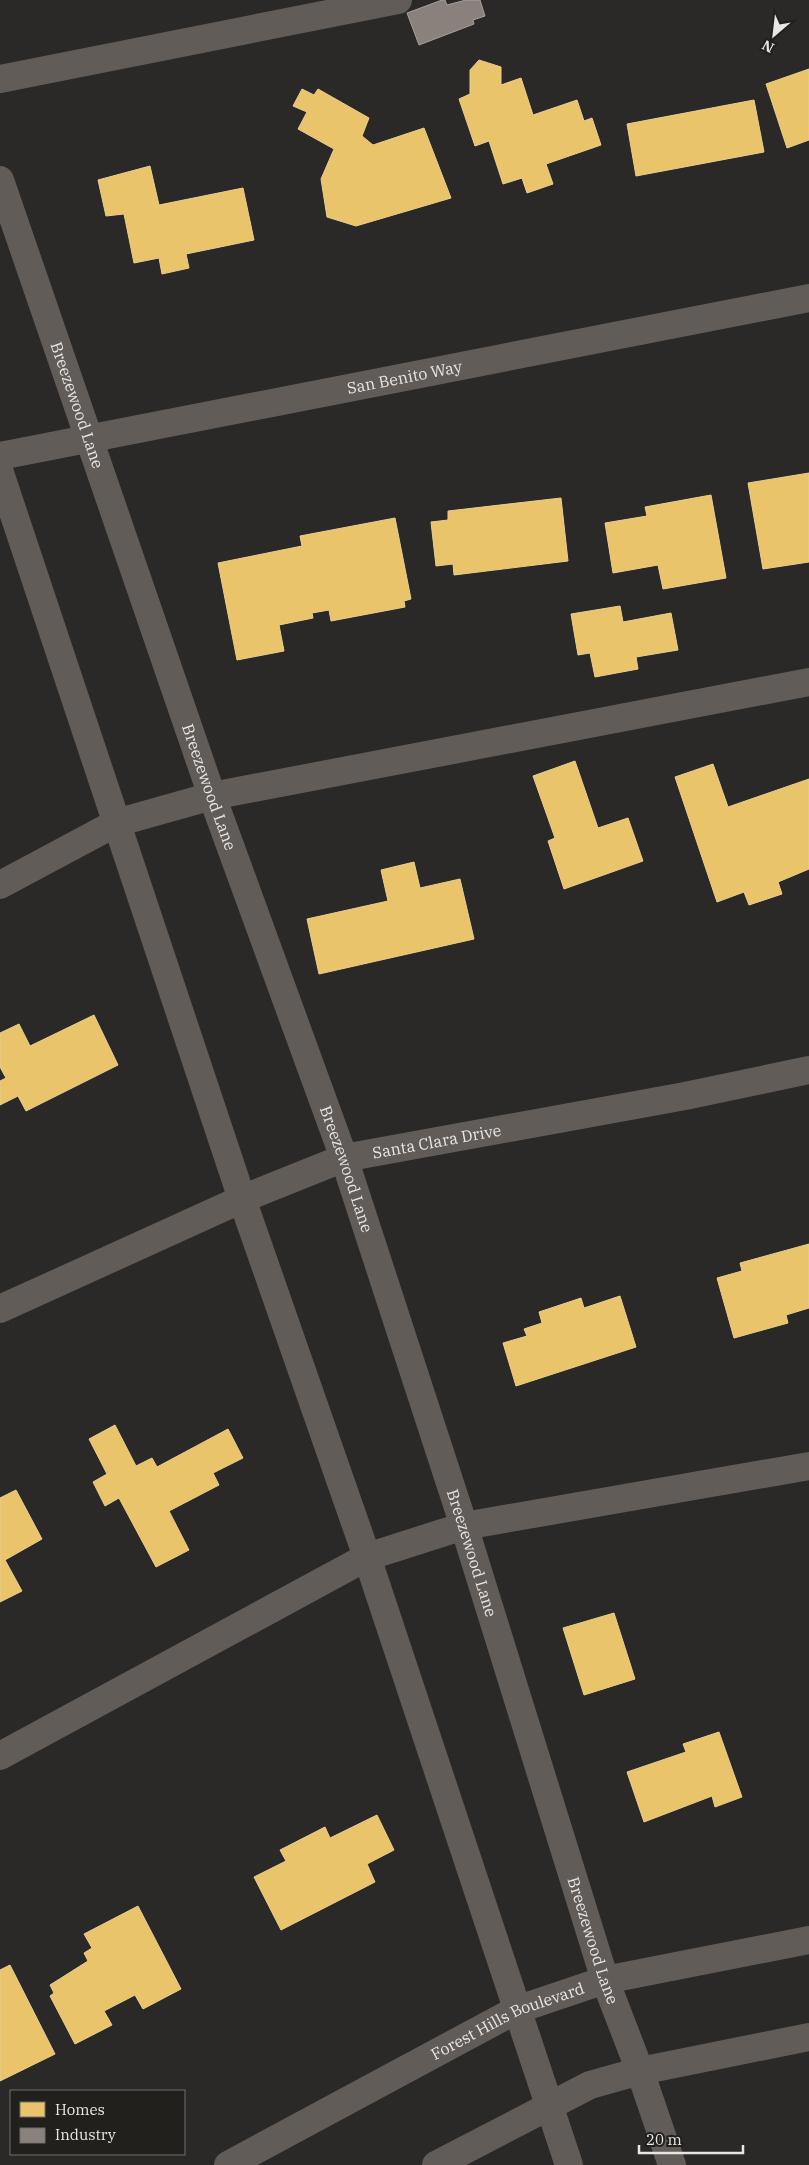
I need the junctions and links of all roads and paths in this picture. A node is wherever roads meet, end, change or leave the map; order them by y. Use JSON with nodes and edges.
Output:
{"nodes":[{"id":1,"x":398,"y":0,"type":"edge"},
{"id":2,"x":0,"y":79,"type":"edge"},
{"id":3,"x":0,"y":180,"type":"edge"},
{"id":4,"x":809,"y":298,"type":"edge"},
{"id":5,"x":89,"y":439,"type":"junction"},
{"id":6,"x":0,"y":456,"type":"edge"},
{"id":7,"x":0,"y":473,"type":"edge"},
{"id":8,"x":809,"y":682,"type":"edge"},
{"id":9,"x":212,"y":796,"type":"junction"},
{"id":10,"x":116,"y":823,"type":"junction"},
{"id":11,"x":0,"y":886,"type":"edge"},
{"id":12,"x":809,"y":1070,"type":"edge"},
{"id":13,"x":344,"y":1158,"type":"junction"},
{"id":14,"x":242,"y":1199,"type":"junction"},
{"id":15,"x":0,"y":1309,"type":"edge"},
{"id":16,"x":809,"y":1466,"type":"edge"},
{"id":17,"x":464,"y":1526,"type":"junction"},
{"id":18,"x":366,"y":1557,"type":"junction"},
{"id":19,"x":0,"y":1756,"type":"edge"},
{"id":20,"x":809,"y":1940,"type":"edge"},
{"id":21,"x":606,"y":1980,"type":"junction"},
{"id":22,"x":516,"y":2010,"type":"junction"},
{"id":23,"x":809,"y":2037,"type":"edge"},
{"id":24,"x":640,"y":2071,"type":"junction"},
{"id":25,"x":548,"y":2105,"type":"junction"},
{"id":26,"x":228,"y":2165,"type":"edge"},
{"id":27,"x":436,"y":2165,"type":"edge"},
{"id":28,"x":568,"y":2165,"type":"edge"},
{"id":29,"x":672,"y":2165,"type":"edge"}],
"edges":[{"from":1,"to":2,"type":"street"},
{"from":3,"to":5,"type":"street","name":"Breezewood Lane"},
{"from":4,"to":5,"type":"street","name":"San Benito Way"},
{"from":5,"to":6,"type":"street","name":"San Benito Way"},
{"from":5,"to":9,"type":"street","name":"Breezewood Lane"},
{"from":7,"to":10,"type":"street"},
{"from":8,"to":9,"type":"street"},
{"from":9,"to":10,"type":"street"},
{"from":9,"to":13,"type":"street","name":"Breezewood Lane"},
{"from":10,"to":11,"type":"street"},
{"from":10,"to":14,"type":"street"},
{"from":12,"to":13,"type":"street","name":"Santa Clara Drive"},
{"from":13,"to":14,"type":"street","name":"Santa Clara Drive"},
{"from":13,"to":17,"type":"street","name":"Breezewood Lane"},
{"from":14,"to":15,"type":"street","name":"Santa Clara Drive"},
{"from":14,"to":18,"type":"street"},
{"from":16,"to":17,"type":"street"},
{"from":17,"to":18,"type":"street"},
{"from":17,"to":21,"type":"street","name":"Breezewood Lane"},
{"from":18,"to":19,"type":"street"},
{"from":18,"to":22,"type":"street"},
{"from":20,"to":21,"type":"street","name":"Forest Hills Boulevard"},
{"from":21,"to":22,"type":"street","name":"Forest Hills Boulevard"},
{"from":21,"to":24,"type":"street","name":"Breezewood Lane"},
{"from":22,"to":25,"type":"street"},
{"from":22,"to":26,"type":"street","name":"Forest Hills Boulevard"},
{"from":23,"to":24,"type":"street"},
{"from":24,"to":25,"type":"street"},
{"from":24,"to":29,"type":"street","name":"Breezewood Lane"},
{"from":25,"to":27,"type":"street"},
{"from":25,"to":28,"type":"street"}]}
